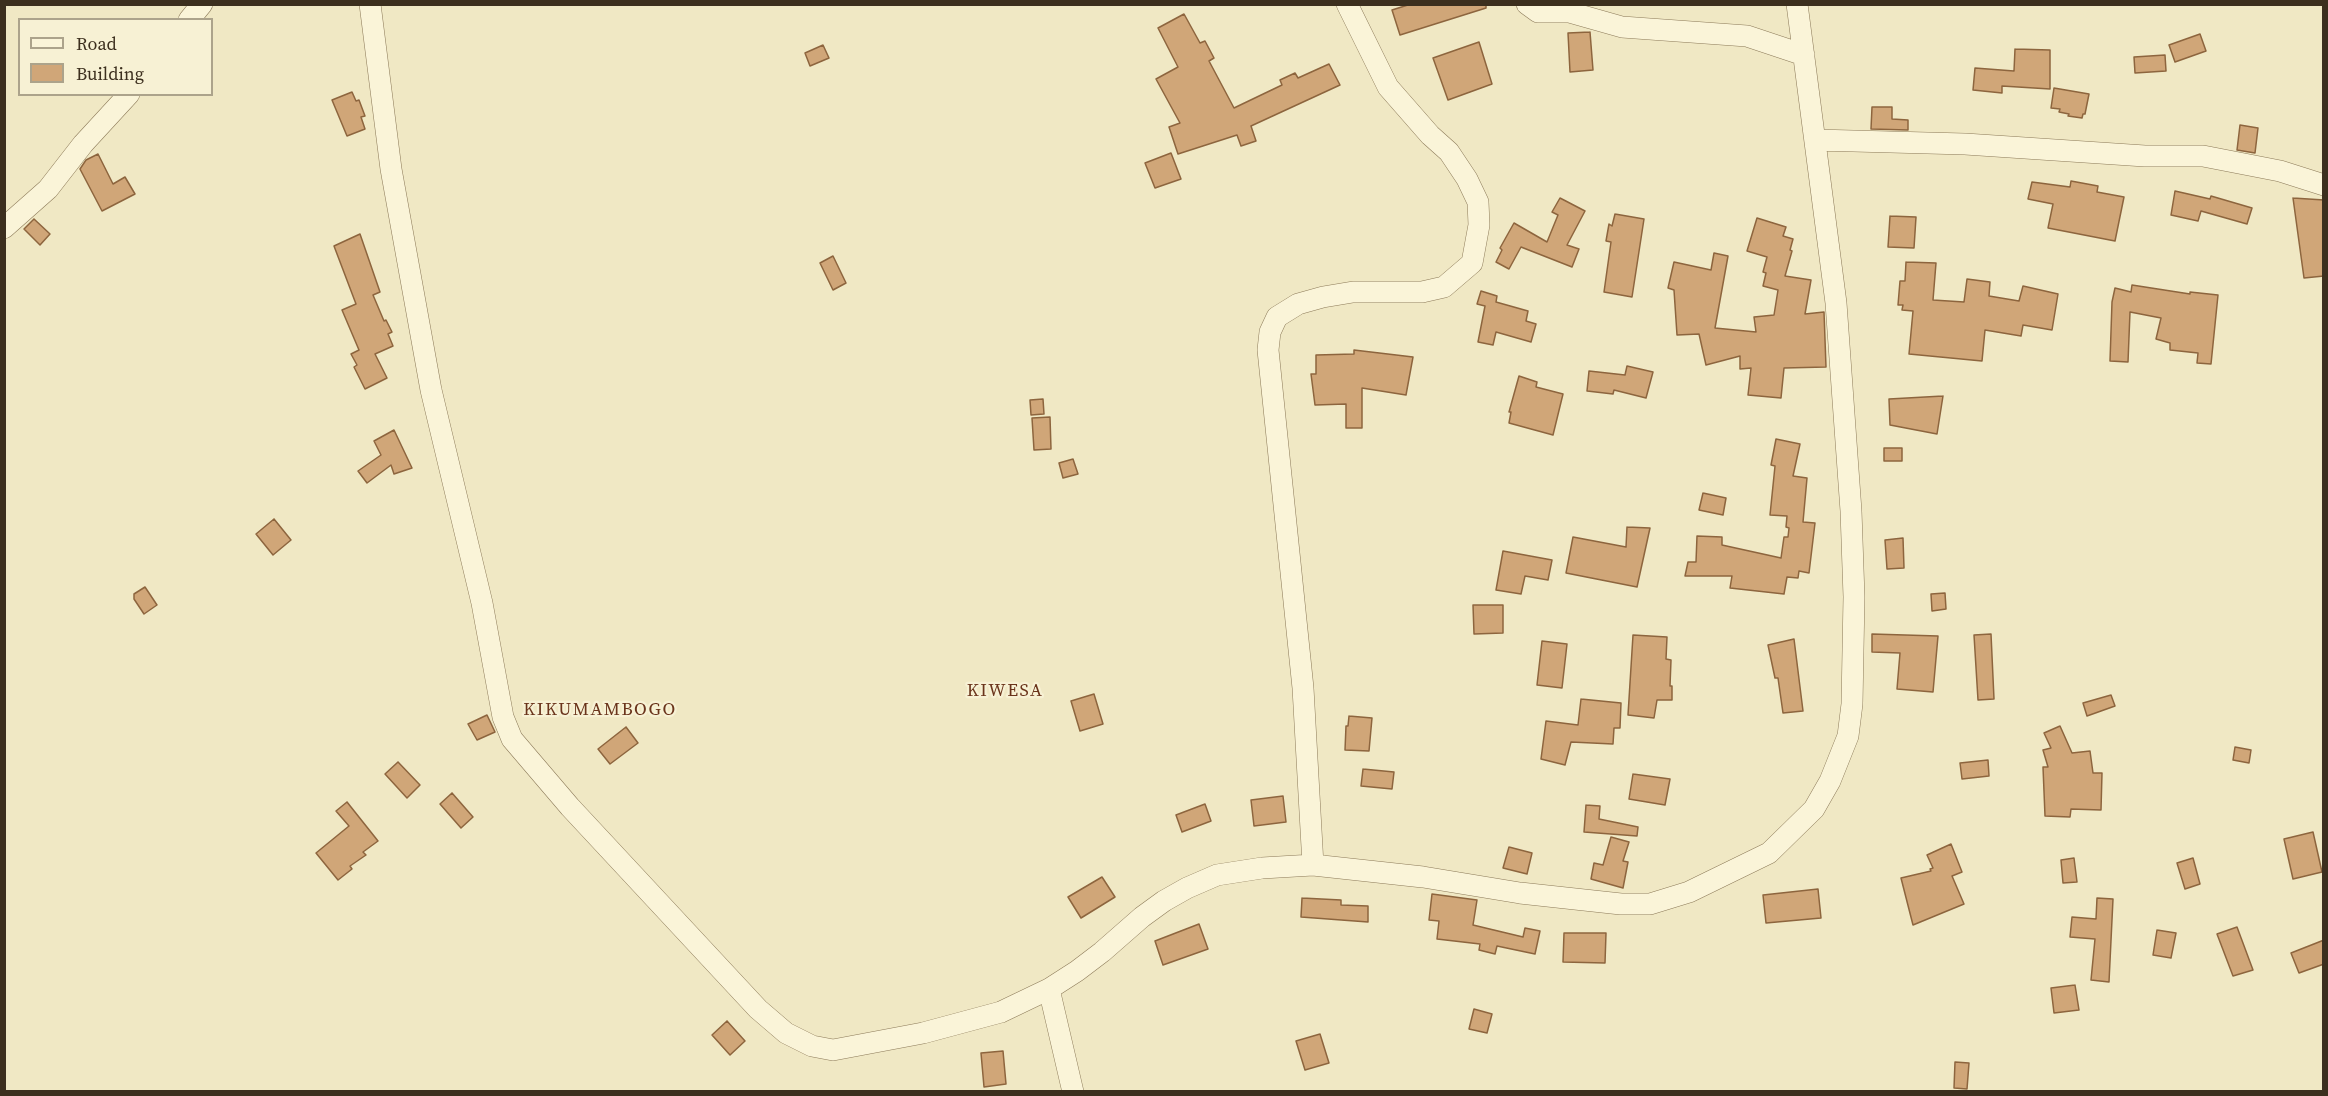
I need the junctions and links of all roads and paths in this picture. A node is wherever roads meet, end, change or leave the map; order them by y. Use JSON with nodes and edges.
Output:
{"nodes":[{"id":1,"x":202,"y":4,"type":"edge"},
{"id":2,"x":370,"y":4,"type":"edge"},
{"id":3,"x":1347,"y":4,"type":"edge"},
{"id":4,"x":1527,"y":4,"type":"edge"},
{"id":5,"x":1797,"y":4,"type":"edge"},
{"id":6,"x":191,"y":18,"type":"edge"},
{"id":7,"x":1804,"y":55,"type":"junction"},
{"id":8,"x":127,"y":96,"type":"edge"},
{"id":9,"x":1816,"y":140,"type":"junction"},
{"id":10,"x":2324,"y":185,"type":"edge"},
{"id":11,"x":4,"y":228,"type":"edge"},
{"id":12,"x":1313,"y":865,"type":"junction"},
{"id":13,"x":1048,"y":989,"type":"junction"},
{"id":14,"x":1073,"y":1092,"type":"edge"}],
"edges":[{"from":1,"to":6,"type":"street"},
{"from":2,"to":13,"type":"street"},
{"from":3,"to":12,"type":"street"},
{"from":4,"to":7,"type":"street"},
{"from":5,"to":7,"type":"street"},
{"from":7,"to":9,"type":"street"},
{"from":8,"to":11,"type":"street"},
{"from":9,"to":10,"type":"street"},
{"from":9,"to":12,"type":"street"},
{"from":12,"to":13,"type":"street"},
{"from":13,"to":14,"type":"street"}]}
